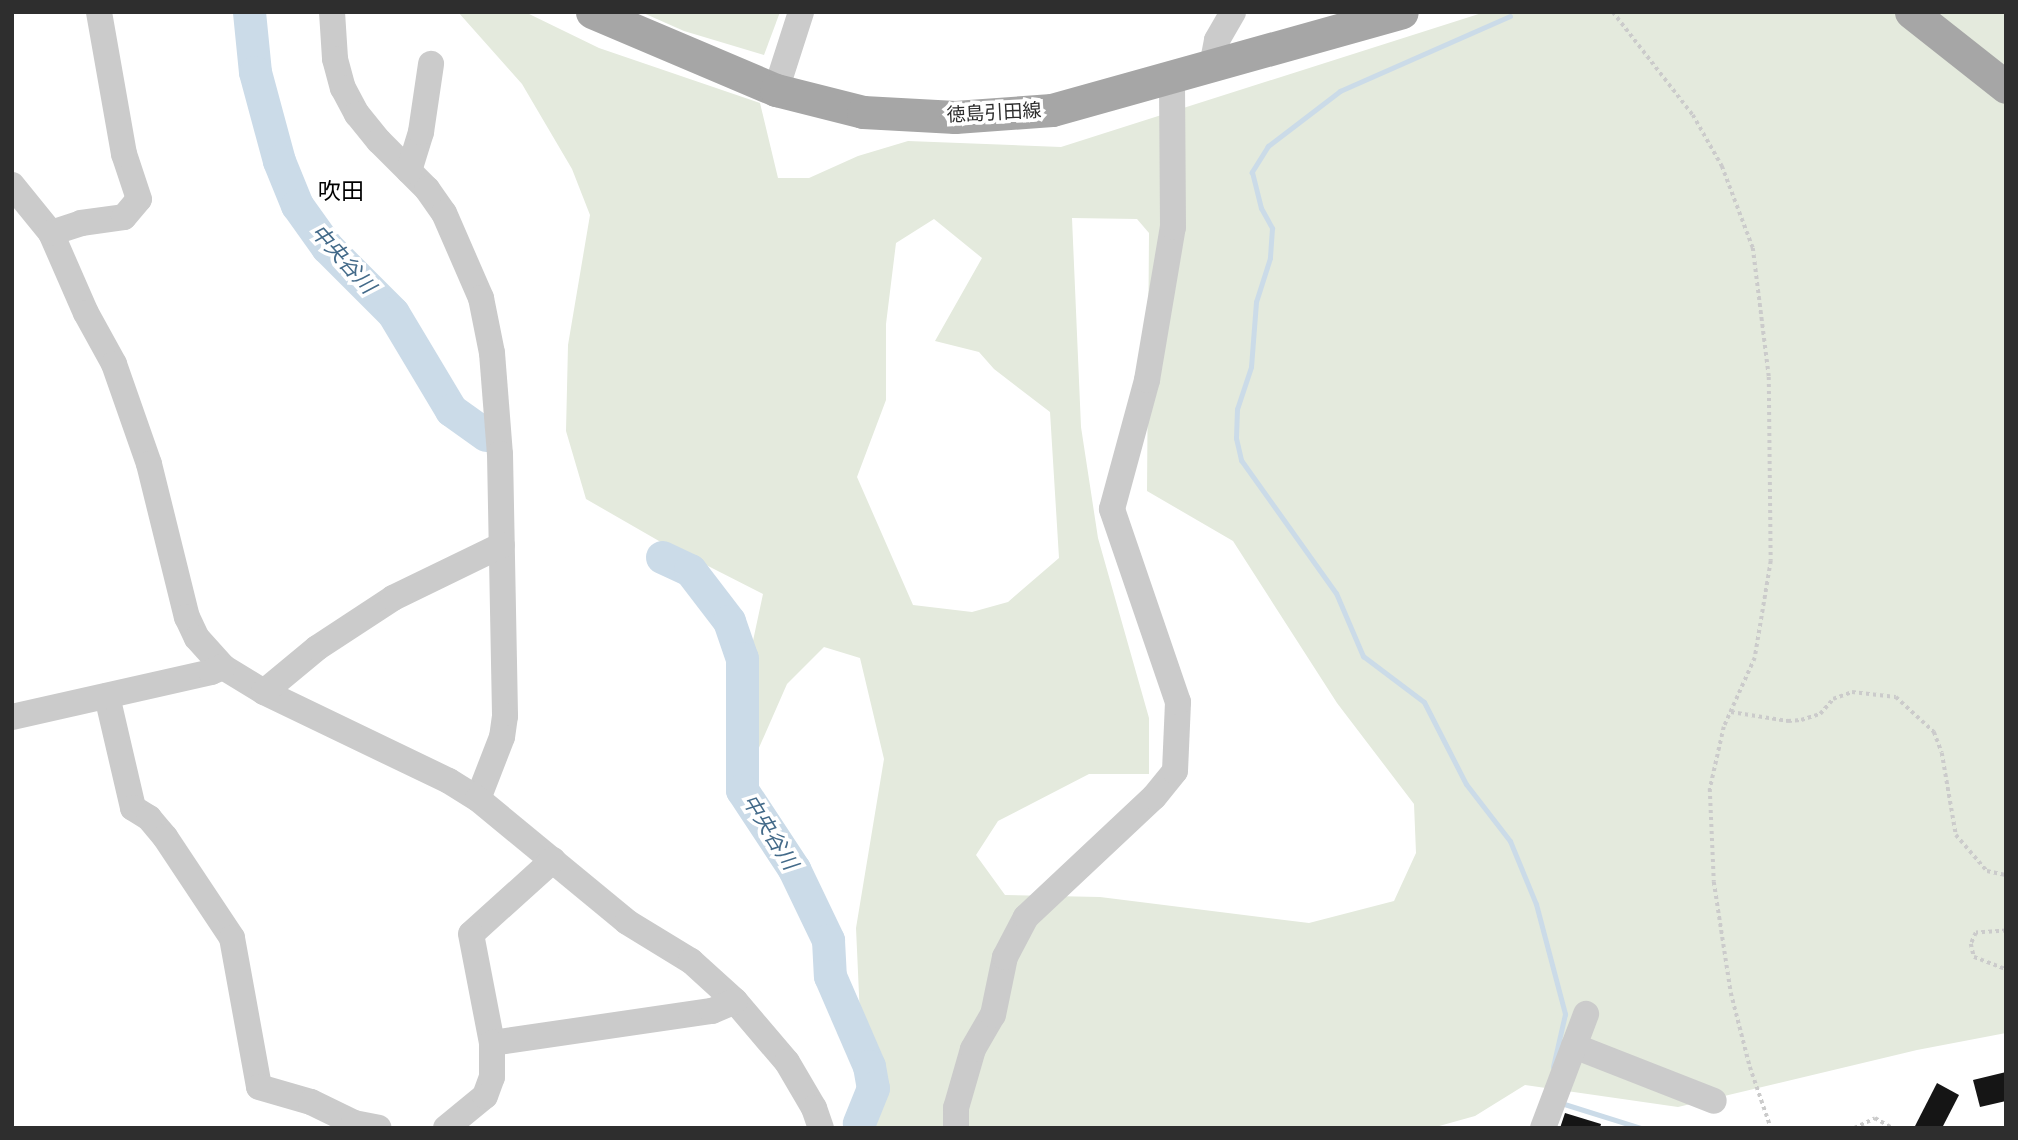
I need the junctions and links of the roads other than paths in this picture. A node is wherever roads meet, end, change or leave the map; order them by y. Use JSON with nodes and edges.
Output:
{"nodes":[{"id":1,"x":99,"y":12,"type":"edge"},
{"id":2,"x":332,"y":12,"type":"edge"},
{"id":3,"x":592,"y":12,"type":"edge"},
{"id":4,"x":801,"y":12,"type":"edge"},
{"id":5,"x":1233,"y":12,"type":"edge"},
{"id":6,"x":1402,"y":12,"type":"edge"},
{"id":7,"x":1911,"y":12,"type":"edge"},
{"id":8,"x":432,"y":64,"type":"dead end"},
{"id":9,"x":1212,"y":66,"type":"junction"},
{"id":10,"x":1172,"y":79,"type":"junction"},
{"id":11,"x":2006,"y":87,"type":"edge"},
{"id":12,"x":776,"y":90,"type":"junction"},
{"id":13,"x":409,"y":171,"type":"junction"},
{"id":14,"x":12,"y":185,"type":"edge"},
{"id":15,"x":51,"y":233,"type":"junction"},
{"id":16,"x":502,"y":545,"type":"junction"},
{"id":17,"x":223,"y":667,"type":"junction"},
{"id":18,"x":264,"y":692,"type":"junction"},
{"id":19,"x":107,"y":696,"type":"junction"},
{"id":20,"x":12,"y":717,"type":"edge"},
{"id":21,"x":478,"y":799,"type":"junction"},
{"id":22,"x":553,"y":860,"type":"junction"},
{"id":23,"x":735,"y":1001,"type":"junction"},
{"id":24,"x":1586,"y":1014,"type":"dead end"},
{"id":25,"x":492,"y":1043,"type":"junction"},
{"id":26,"x":1574,"y":1046,"type":"junction"},
{"id":27,"x":1714,"y":1101,"type":"dead end"},
{"id":28,"x":379,"y":1128,"type":"edge"},
{"id":29,"x":446,"y":1128,"type":"edge"},
{"id":30,"x":821,"y":1128,"type":"edge"},
{"id":31,"x":956,"y":1128,"type":"edge"},
{"id":32,"x":1543,"y":1128,"type":"edge"}],
"edges":[{"from":1,"to":15,"type":"street"},
{"from":2,"to":13,"type":"street"},
{"from":3,"to":12,"type":"main road","name":"徳島引田線"},
{"from":4,"to":12,"type":"street"},
{"from":5,"to":9,"type":"street"},
{"from":6,"to":9,"type":"main road","name":"徳島引田線"},
{"from":7,"to":11,"type":"main road"},
{"from":8,"to":13,"type":"street"},
{"from":9,"to":10,"type":"main road","name":"徳島引田線"},
{"from":10,"to":12,"type":"main road","name":"徳島引田線"},
{"from":10,"to":31,"type":"street"},
{"from":13,"to":16,"type":"street"},
{"from":14,"to":15,"type":"street"},
{"from":15,"to":17,"type":"street"},
{"from":16,"to":18,"type":"street"},
{"from":16,"to":21,"type":"street"},
{"from":17,"to":18,"type":"street"},
{"from":17,"to":19,"type":"street"},
{"from":18,"to":21,"type":"street"},
{"from":19,"to":20,"type":"street"},
{"from":19,"to":28,"type":"street"},
{"from":21,"to":22,"type":"street"},
{"from":22,"to":23,"type":"street"},
{"from":22,"to":25,"type":"street"},
{"from":23,"to":25,"type":"street"},
{"from":23,"to":30,"type":"street"},
{"from":24,"to":26,"type":"street"},
{"from":25,"to":29,"type":"street"},
{"from":26,"to":27,"type":"street"},
{"from":26,"to":32,"type":"street"}]}
